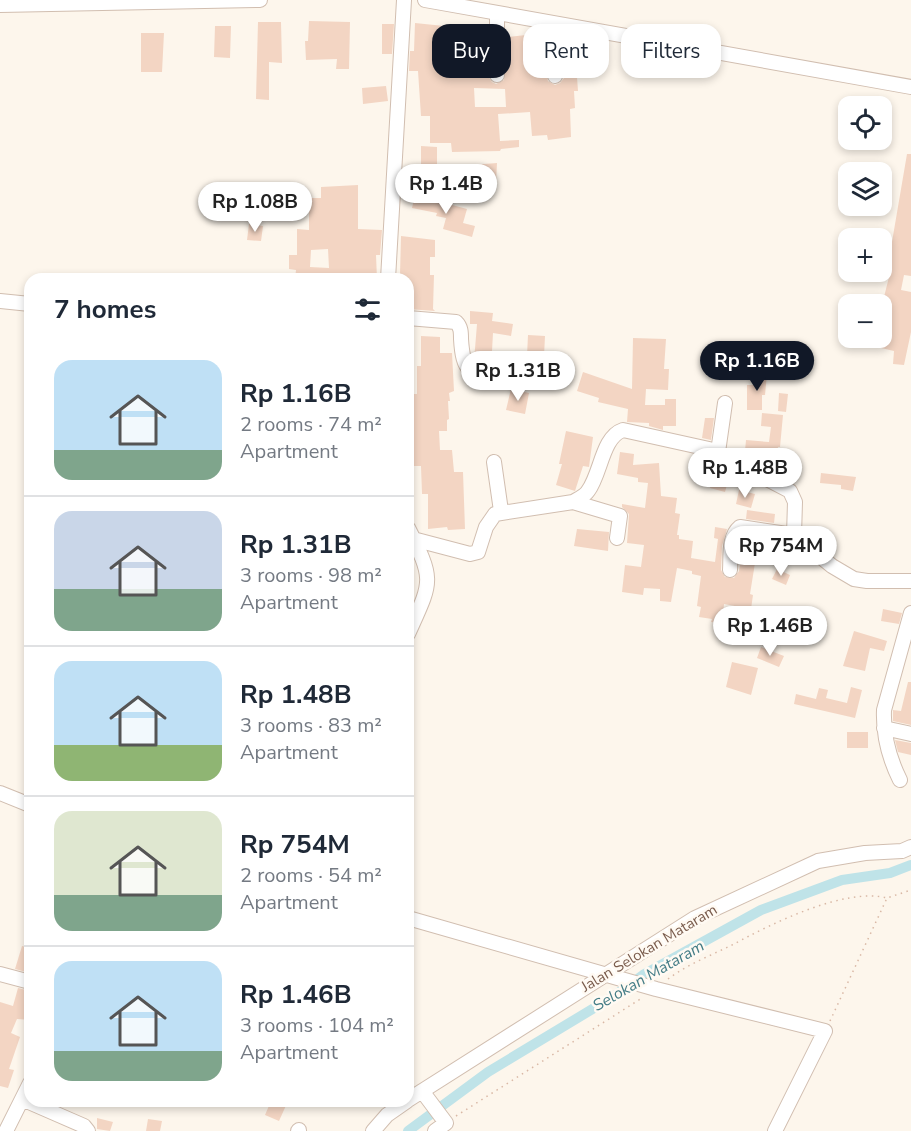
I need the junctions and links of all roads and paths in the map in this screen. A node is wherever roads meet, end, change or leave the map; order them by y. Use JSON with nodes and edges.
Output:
{"nodes":[{"id":1,"x":260,"y":0,"type":"edge"},
{"id":2,"x":404,"y":0,"type":"edge"},
{"id":3,"x":425,"y":0,"type":"edge"},
{"id":4,"x":0,"y":5,"type":"edge"},
{"id":5,"x":496,"y":13,"type":"junction"},
{"id":6,"x":496,"y":24,"type":"edge"},
{"id":7,"x":553,"y":24,"type":"edge"},
{"id":8,"x":609,"y":34,"type":"edge"},
{"id":9,"x":911,"y":87,"type":"edge"},
{"id":10,"x":388,"y":273,"type":"edge"},
{"id":11,"x":0,"y":301,"type":"edge"},
{"id":12,"x":24,"y":303,"type":"edge"},
{"id":13,"x":414,"y":318,"type":"edge"},
{"id":14,"x":500,"y":381,"type":"dead end"},
{"id":15,"x":725,"y":403,"type":"dead end"},
{"id":16,"x":718,"y":452,"type":"junction"},
{"id":17,"x":494,"y":462,"type":"dead end"},
{"id":18,"x":573,"y":502,"type":"junction"},
{"id":19,"x":501,"y":511,"type":"junction"},
{"id":20,"x":414,"y":535,"type":"edge"},
{"id":21,"x":794,"y":535,"type":"junction"},
{"id":22,"x":617,"y":538,"type":"dead end"},
{"id":23,"x":414,"y":540,"type":"edge"},
{"id":24,"x":730,"y":570,"type":"dead end"},
{"id":25,"x":911,"y":581,"type":"edge"},
{"id":26,"x":911,"y":613,"type":"edge"},
{"id":27,"x":414,"y":619,"type":"edge"},
{"id":28,"x":906,"y":650,"type":"edge"},
{"id":29,"x":884,"y":728,"type":"junction"},
{"id":30,"x":911,"y":734,"type":"edge"},
{"id":31,"x":900,"y":780,"type":"dead end"},
{"id":32,"x":0,"y":793,"type":"edge"},
{"id":33,"x":24,"y":803,"type":"edge"},
{"id":34,"x":911,"y":847,"type":"edge"},
{"id":35,"x":911,"y":890,"type":"edge"},
{"id":36,"x":887,"y":898,"type":"junction"},
{"id":37,"x":414,"y":920,"type":"edge"},
{"id":38,"x":0,"y":974,"type":"edge"},
{"id":39,"x":603,"y":974,"type":"junction"},
{"id":40,"x":24,"y":980,"type":"edge"},
{"id":41,"x":654,"y":988,"type":"junction"},
{"id":42,"x":825,"y":1031,"type":"junction"},
{"id":43,"x":24,"y":1095,"type":"edge"},
{"id":44,"x":426,"y":1096,"type":"junction"},
{"id":45,"x":22,"y":1099,"type":"joint"},
{"id":46,"x":414,"y":1099,"type":"edge"},
{"id":47,"x":40,"y":1107,"type":"edge"},
{"id":48,"x":399,"y":1107,"type":"edge"},
{"id":49,"x":441,"y":1124,"type":"edge"},
{"id":50,"x":777,"y":1130,"type":"edge"},
{"id":51,"x":6,"y":1131,"type":"edge"},
{"id":52,"x":88,"y":1131,"type":"edge"},
{"id":53,"x":373,"y":1131,"type":"edge"}],
"edges":[{"from":1,"to":4,"type":"street"},
{"from":2,"to":10,"type":"street"},
{"from":3,"to":5,"type":"street"},
{"from":5,"to":6,"type":"street"},
{"from":5,"to":7,"type":"street"},
{"from":8,"to":9,"type":"street"},
{"from":11,"to":12,"type":"street"},
{"from":13,"to":14,"type":"street"},
{"from":15,"to":16,"type":"street"},
{"from":16,"to":18,"type":"street"},
{"from":16,"to":21,"type":"street"},
{"from":17,"to":19,"type":"street"},
{"from":18,"to":19,"type":"street"},
{"from":18,"to":22,"type":"street"},
{"from":19,"to":20,"type":"street"},
{"from":21,"to":24,"type":"street"},
{"from":21,"to":25,"type":"street"},
{"from":23,"to":27,"type":"street"},
{"from":26,"to":28,"type":"street"},
{"from":28,"to":29,"type":"street"},
{"from":29,"to":30,"type":"street"},
{"from":29,"to":31,"type":"street"},
{"from":32,"to":33,"type":"street"},
{"from":34,"to":39,"type":"street","name":"Jalan Selokan Mataram"},
{"from":35,"to":36,"type":"path"},
{"from":36,"to":41,"type":"path"},
{"from":36,"to":42,"type":"path"},
{"from":37,"to":39,"type":"street"},
{"from":38,"to":40,"type":"street"},
{"from":39,"to":41,"type":"street"},
{"from":39,"to":44,"type":"street","name":"Jalan Selokan Mataram"},
{"from":41,"to":42,"type":"street"},
{"from":41,"to":49,"type":"path"},
{"from":42,"to":50,"type":"street"},
{"from":43,"to":45,"type":"street"},
{"from":44,"to":46,"type":"street","name":"Jalan Selokan Mataram"},
{"from":44,"to":49,"type":"street"},
{"from":45,"to":51,"type":"street"},
{"from":47,"to":52,"type":"street"},
{"from":48,"to":53,"type":"street","name":"Jalan Selokan Mataram"}]}
